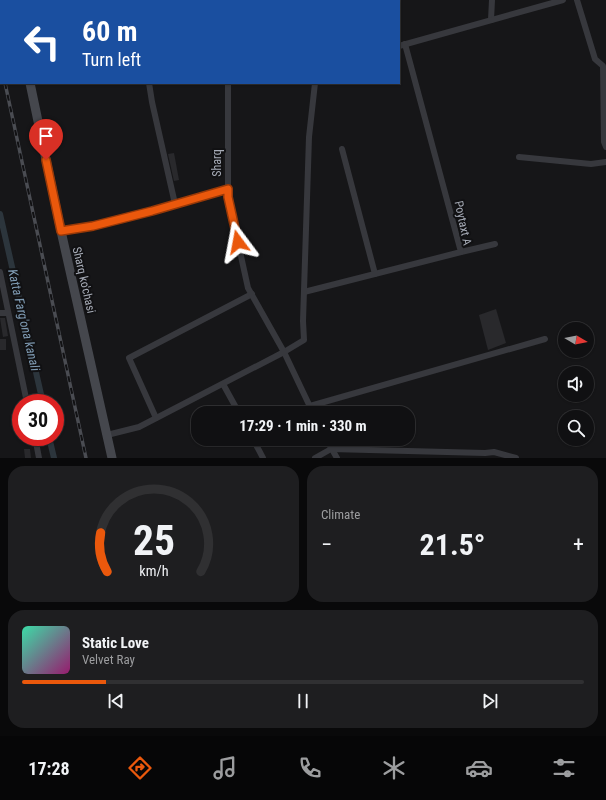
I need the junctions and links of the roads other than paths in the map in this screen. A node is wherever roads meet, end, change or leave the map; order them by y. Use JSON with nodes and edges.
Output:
{"nodes":[{"id":1,"x":492,"y":0,"type":"edge"},
{"id":2,"x":563,"y":0,"type":"edge"},
{"id":3,"x":577,"y":0,"type":"edge"},
{"id":4,"x":491,"y":20,"type":"junction"},
{"id":5,"x":402,"y":45,"type":"edge"},
{"id":6,"x":30,"y":84,"type":"edge"},
{"id":7,"x":149,"y":84,"type":"edge"},
{"id":8,"x":228,"y":84,"type":"edge"},
{"id":9,"x":315,"y":84,"type":"edge"},
{"id":10,"x":606,"y":147,"type":"edge"},
{"id":11,"x":342,"y":149,"type":"dead end"},
{"id":12,"x":519,"y":158,"type":"dead end"},
{"id":13,"x":606,"y":162,"type":"edge"},
{"id":14,"x":228,"y":189,"type":"junction"},
{"id":15,"x":175,"y":204,"type":"junction"},
{"id":16,"x":61,"y":231,"type":"junction"},
{"id":17,"x":495,"y":244,"type":"dead end"},
{"id":18,"x":461,"y":252,"type":"junction"},
{"id":19,"x":0,"y":272,"type":"edge"},
{"id":20,"x":375,"y":274,"type":"junction"},
{"id":21,"x":304,"y":292,"type":"junction"},
{"id":22,"x":252,"y":294,"type":"junction"},
{"id":23,"x":0,"y":313,"type":"edge"},
{"id":24,"x":8,"y":313,"type":"junction"},
{"id":25,"x":545,"y":339,"type":"dead end"},
{"id":26,"x":284,"y":352,"type":"junction"},
{"id":27,"x":223,"y":384,"type":"junction"},
{"id":28,"x":26,"y":394,"type":"edge"},
{"id":29,"x":235,"y":406,"type":"edge"},
{"id":30,"x":310,"y":406,"type":"joint"},
{"id":31,"x":156,"y":418,"type":"junction"},
{"id":32,"x":107,"y":435,"type":"junction"},
{"id":33,"x":37,"y":446,"type":"edge"},
{"id":34,"x":257,"y":446,"type":"edge"},
{"id":35,"x":330,"y":446,"type":"edge"},
{"id":36,"x":331,"y":449,"type":"junction"},
{"id":37,"x":485,"y":456,"type":"edge"},
{"id":38,"x":39,"y":458,"type":"edge"},
{"id":39,"x":112,"y":458,"type":"edge"},
{"id":40,"x":263,"y":458,"type":"edge"},
{"id":41,"x":315,"y":458,"type":"edge"},
{"id":42,"x":336,"y":458,"type":"edge"},
{"id":43,"x":516,"y":458,"type":"edge"}],
"edges":[{"from":1,"to":4,"type":"street"},
{"from":2,"to":4,"type":"street"},
{"from":3,"to":10,"type":"street"},
{"from":4,"to":5,"type":"street"},
{"from":5,"to":18,"type":"street","name":"Poytaxt A"},
{"from":6,"to":16,"type":"main road","name":"Sharq ko'chasi"},
{"from":7,"to":15,"type":"street"},
{"from":8,"to":14,"type":"street","name":"Sharq"},
{"from":9,"to":21,"type":"street"},
{"from":11,"to":20,"type":"street"},
{"from":12,"to":13,"type":"street"},
{"from":14,"to":15,"type":"street"},
{"from":14,"to":22,"type":"street","name":"Sharq"},
{"from":15,"to":16,"type":"street"},
{"from":16,"to":32,"type":"main road","name":"Sharq ko'chasi"},
{"from":17,"to":18,"type":"street"},
{"from":18,"to":20,"type":"street","name":"Poytaxt A"},
{"from":19,"to":24,"type":"street"},
{"from":20,"to":21,"type":"street","name":"Poytaxt A"},
{"from":21,"to":26,"type":"street"},
{"from":22,"to":26,"type":"street","name":"Sharq"},
{"from":22,"to":31,"type":"street"},
{"from":23,"to":24,"type":"street"},
{"from":24,"to":28,"type":"street"},
{"from":25,"to":30,"type":"street"},
{"from":26,"to":27,"type":"street"},
{"from":26,"to":30,"type":"street","name":"Sharq"},
{"from":27,"to":29,"type":"street"},
{"from":27,"to":31,"type":"street"},
{"from":31,"to":32,"type":"street"},
{"from":32,"to":39,"type":"main road","name":"Sharq ko'chasi"},
{"from":33,"to":38,"type":"street"},
{"from":34,"to":40,"type":"street"},
{"from":35,"to":36,"type":"street"},
{"from":36,"to":37,"type":"street"},
{"from":36,"to":41,"type":"street"},
{"from":36,"to":42,"type":"street"},
{"from":37,"to":43,"type":"street"}]}
